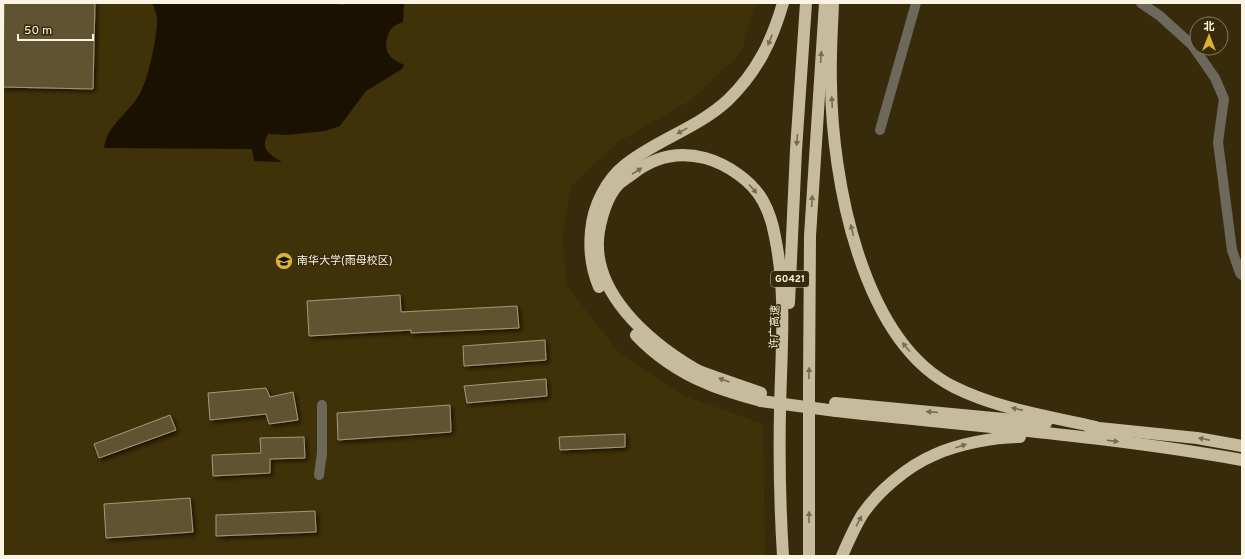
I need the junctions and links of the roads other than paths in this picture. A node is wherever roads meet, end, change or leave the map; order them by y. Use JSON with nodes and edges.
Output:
{"nodes":[{"id":1,"x":783,"y":3,"type":"edge"},
{"id":2,"x":806,"y":3,"type":"edge"},
{"id":3,"x":825,"y":3,"type":"edge"},
{"id":4,"x":833,"y":3,"type":"edge"},
{"id":5,"x":916,"y":3,"type":"edge"},
{"id":6,"x":1141,"y":3,"type":"edge"},
{"id":7,"x":880,"y":130,"type":"dead end"},
{"id":8,"x":1242,"y":275,"type":"edge"},
{"id":9,"x":761,"y":397,"type":"junction"},
{"id":10,"x":322,"y":405,"type":"dead end"},
{"id":11,"x":836,"y":407,"type":"junction"},
{"id":12,"x":1096,"y":427,"type":"junction"},
{"id":13,"x":1074,"y":436,"type":"junction"},
{"id":14,"x":1242,"y":446,"type":"edge"},
{"id":15,"x":1242,"y":460,"type":"edge"},
{"id":16,"x":319,"y":475,"type":"dead end"},
{"id":17,"x":783,"y":556,"type":"edge"},
{"id":18,"x":790,"y":556,"type":"edge"},
{"id":19,"x":809,"y":556,"type":"edge"},
{"id":20,"x":842,"y":556,"type":"edge"}],
"edges":[{"from":1,"to":9,"type":"highway","one_way":true},
{"from":2,"to":18,"type":"highway","name":"许广高速","number":"G0421","one_way":true},
{"from":19,"to":3,"type":"highway","number":"G0421","one_way":true},
{"from":12,"to":4,"type":"highway","one_way":true},
{"from":5,"to":7,"type":"street"},
{"from":6,"to":8,"type":"street"},
{"from":9,"to":11,"type":"highway"},
{"from":9,"to":17,"type":"highway","one_way":true},
{"from":10,"to":16,"type":"street"},
{"from":12,"to":11,"type":"highway","one_way":true},
{"from":11,"to":13,"type":"highway"},
{"from":14,"to":12,"type":"highway","one_way":true},
{"from":13,"to":15,"type":"highway","one_way":true},
{"from":20,"to":13,"type":"highway","one_way":true}]}
